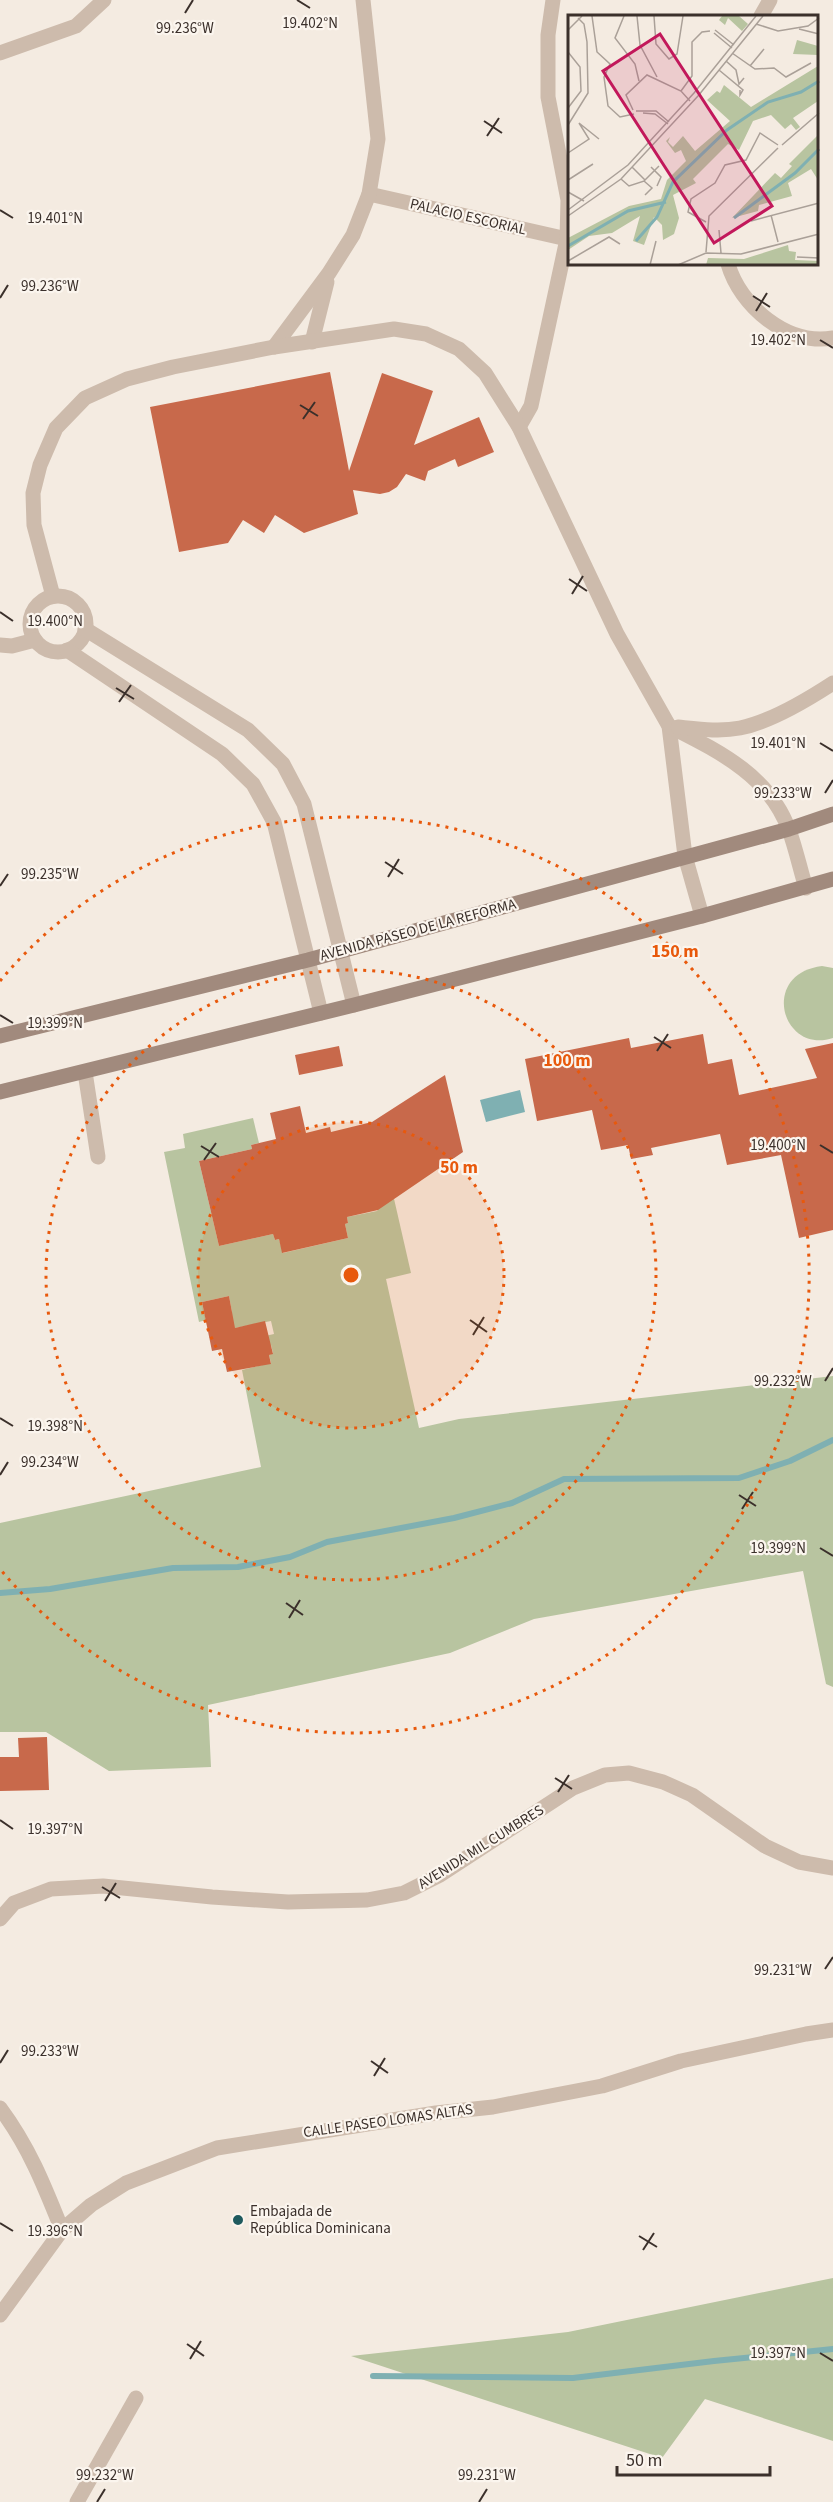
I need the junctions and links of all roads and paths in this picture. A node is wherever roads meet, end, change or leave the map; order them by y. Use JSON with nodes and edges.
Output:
{"nodes":[{"id":1,"x":104,"y":0,"type":"edge"},
{"id":2,"x":363,"y":0,"type":"edge"},
{"id":3,"x":553,"y":0,"type":"edge"},
{"id":4,"x":770,"y":0,"type":"edge"},
{"id":5,"x":762,"y":15,"type":"edge"},
{"id":6,"x":0,"y":52,"type":"edge"},
{"id":7,"x":369,"y":195,"type":"junction"},
{"id":8,"x":567,"y":239,"type":"junction"},
{"id":9,"x":729,"y":266,"type":"edge"},
{"id":10,"x":329,"y":273,"type":"junction"},
{"id":11,"x":833,"y":338,"type":"edge"},
{"id":12,"x":312,"y":342,"type":"junction"},
{"id":13,"x":274,"y":346,"type":"junction"},
{"id":14,"x":519,"y":427,"type":"junction"},
{"id":15,"x":53,"y":596,"type":"junction"},
{"id":16,"x":85,"y":629,"type":"junction"},
{"id":17,"x":35,"y":640,"type":"junction"},
{"id":18,"x":0,"y":645,"type":"edge"},
{"id":19,"x":67,"y":650,"type":"junction"},
{"id":20,"x":833,"y":683,"type":"edge"},
{"id":21,"x":669,"y":726,"type":"junction"},
{"id":22,"x":833,"y":814,"type":"edge"},
{"id":23,"x":789,"y":829,"type":"junction"},
{"id":24,"x":685,"y":856,"type":"junction"},
{"id":25,"x":833,"y":879,"type":"edge"},
{"id":26,"x":806,"y":888,"type":"junction"},
{"id":27,"x":702,"y":916,"type":"junction"},
{"id":28,"x":340,"y":951,"type":"junction"},
{"id":29,"x":308,"y":960,"type":"junction"},
{"id":30,"x":354,"y":1005,"type":"junction"},
{"id":31,"x":321,"y":1013,"type":"junction"},
{"id":32,"x":0,"y":1036,"type":"edge"},
{"id":33,"x":85,"y":1072,"type":"junction"},
{"id":34,"x":0,"y":1092,"type":"edge"},
{"id":35,"x":98,"y":1156,"type":"dead end"},
{"id":36,"x":833,"y":1868,"type":"edge"},
{"id":37,"x":0,"y":1919,"type":"edge"},
{"id":38,"x":833,"y":2031,"type":"edge"},
{"id":39,"x":0,"y":2108,"type":"edge"},
{"id":40,"x":62,"y":2230,"type":"junction"},
{"id":41,"x":0,"y":2315,"type":"edge"},
{"id":42,"x":136,"y":2398,"type":"dead end"},
{"id":43,"x":77,"y":2502,"type":"edge"}],
"edges":[{"from":1,"to":6,"type":"street"},
{"from":2,"to":7,"type":"street"},
{"from":3,"to":8,"type":"street"},
{"from":4,"to":5,"type":"street"},
{"from":7,"to":8,"type":"street","name":"PALACIO ESCORIAL"},
{"from":7,"to":10,"type":"street"},
{"from":8,"to":14,"type":"street"},
{"from":9,"to":11,"type":"street"},
{"from":10,"to":12,"type":"street"},
{"from":10,"to":13,"type":"street"},
{"from":12,"to":13,"type":"street"},
{"from":12,"to":14,"type":"street"},
{"from":13,"to":15,"type":"street"},
{"from":14,"to":21,"type":"street"},
{"from":15,"to":16,"type":"street"},
{"from":15,"to":17,"type":"street"},
{"from":16,"to":19,"type":"street"},
{"from":16,"to":28,"type":"street"},
{"from":17,"to":18,"type":"street"},
{"from":17,"to":19,"type":"street"},
{"from":19,"to":29,"type":"street"},
{"from":20,"to":21,"type":"street"},
{"from":21,"to":23,"type":"street"},
{"from":21,"to":24,"type":"street"},
{"from":22,"to":23,"type":"main road","name":"AVENIDA PASEO DE LA REFORMA"},
{"from":23,"to":24,"type":"main road","name":"AVENIDA PASEO DE LA REFORMA"},
{"from":23,"to":26,"type":"street"},
{"from":24,"to":27,"type":"street"},
{"from":24,"to":28,"type":"main road","name":"AVENIDA PASEO DE LA REFORMA"},
{"from":25,"to":26,"type":"main road"},
{"from":26,"to":27,"type":"main road"},
{"from":27,"to":30,"type":"main road"},
{"from":28,"to":29,"type":"main road","name":"AVENIDA PASEO DE LA REFORMA"},
{"from":28,"to":30,"type":"street"},
{"from":29,"to":31,"type":"street"},
{"from":29,"to":32,"type":"main road","name":"AVENIDA PASEO DE LA REFORMA"},
{"from":30,"to":31,"type":"main road"},
{"from":31,"to":33,"type":"main road"},
{"from":33,"to":34,"type":"main road"},
{"from":33,"to":35,"type":"street"},
{"from":36,"to":37,"type":"street","name":"AVENIDA MIL CUMBRES"},
{"from":38,"to":40,"type":"street","name":"CALLE PASEO LOMAS ALTAS"},
{"from":39,"to":40,"type":"street"},
{"from":40,"to":41,"type":"street","name":"CALLE PASEO LOMAS ALTAS"},
{"from":42,"to":43,"type":"street"}]}
